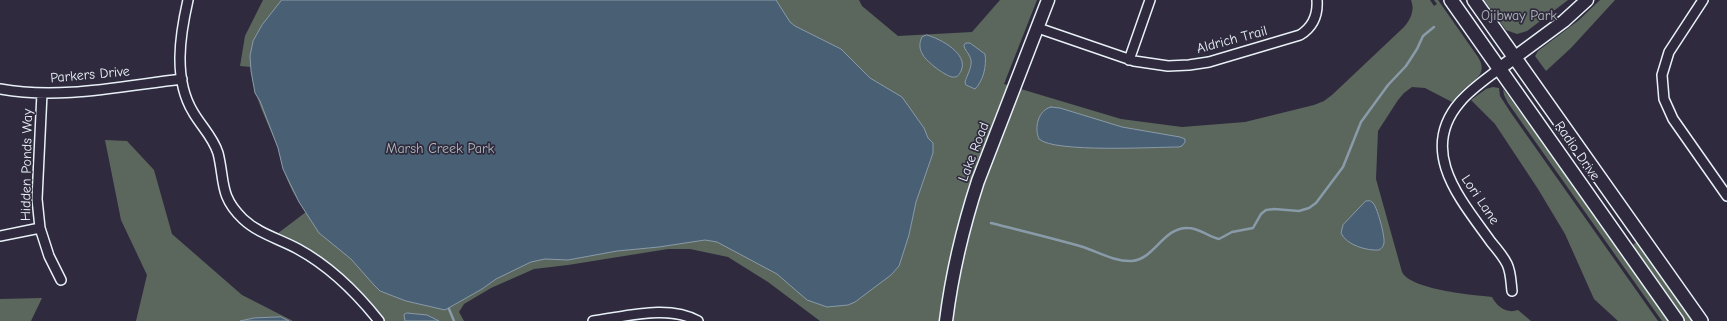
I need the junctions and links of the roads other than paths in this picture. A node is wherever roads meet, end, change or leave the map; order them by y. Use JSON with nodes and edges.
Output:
{"nodes":[{"id":1,"x":188,"y":0,"type":"edge"},
{"id":2,"x":1048,"y":0,"type":"edge"},
{"id":3,"x":1150,"y":0,"type":"edge"},
{"id":4,"x":1317,"y":0,"type":"edge"},
{"id":5,"x":1451,"y":0,"type":"edge"},
{"id":6,"x":1474,"y":0,"type":"edge"},
{"id":7,"x":1587,"y":0,"type":"edge"},
{"id":8,"x":1703,"y":0,"type":"edge"},
{"id":9,"x":1038,"y":28,"type":"junction"},
{"id":10,"x":1514,"y":56,"type":"junction"},
{"id":11,"x":1130,"y":60,"type":"junction"},
{"id":12,"x":1499,"y":69,"type":"junction"},
{"id":13,"x":182,"y":79,"type":"junction"},
{"id":14,"x":0,"y":89,"type":"edge"},
{"id":15,"x":42,"y":93,"type":"junction"},
{"id":16,"x":1727,"y":196,"type":"edge"},
{"id":17,"x":40,"y":228,"type":"junction"},
{"id":18,"x":0,"y":236,"type":"edge"},
{"id":19,"x":61,"y":280,"type":"dead end"},
{"id":20,"x":1512,"y":291,"type":"dead end"},
{"id":21,"x":379,"y":321,"type":"edge"},
{"id":22,"x":593,"y":321,"type":"edge"},
{"id":23,"x":698,"y":321,"type":"edge"},
{"id":24,"x":946,"y":321,"type":"edge"},
{"id":25,"x":1677,"y":321,"type":"edge"},
{"id":26,"x":1701,"y":321,"type":"edge"}],
"edges":[{"from":1,"to":13,"type":"street"},
{"from":2,"to":9,"type":"street","name":"Lake Road"},
{"from":3,"to":11,"type":"street"},
{"from":4,"to":11,"type":"street","name":"Aldrich Trail"},
{"from":5,"to":12,"type":"main road","name":"Radio Drive"},
{"from":6,"to":10,"type":"main road","name":"Radio Drive"},
{"from":7,"to":10,"type":"street"},
{"from":8,"to":16,"type":"street"},
{"from":9,"to":11,"type":"street","name":"Aldrich Trail"},
{"from":9,"to":24,"type":"street","name":"Lake Road"},
{"from":10,"to":12,"type":"street"},
{"from":10,"to":26,"type":"main road","name":"Radio Drive"},
{"from":12,"to":20,"type":"street","name":"Lori Lane"},
{"from":12,"to":25,"type":"main road","name":"Radio Drive"},
{"from":13,"to":15,"type":"street","name":"Parkers Drive"},
{"from":13,"to":21,"type":"street"},
{"from":14,"to":15,"type":"street","name":"Parkers Drive"},
{"from":15,"to":17,"type":"street","name":"Hidden Ponds Way"},
{"from":17,"to":18,"type":"street"},
{"from":17,"to":19,"type":"street","name":"Hidden Ponds Way"},
{"from":22,"to":23,"type":"street"}]}
